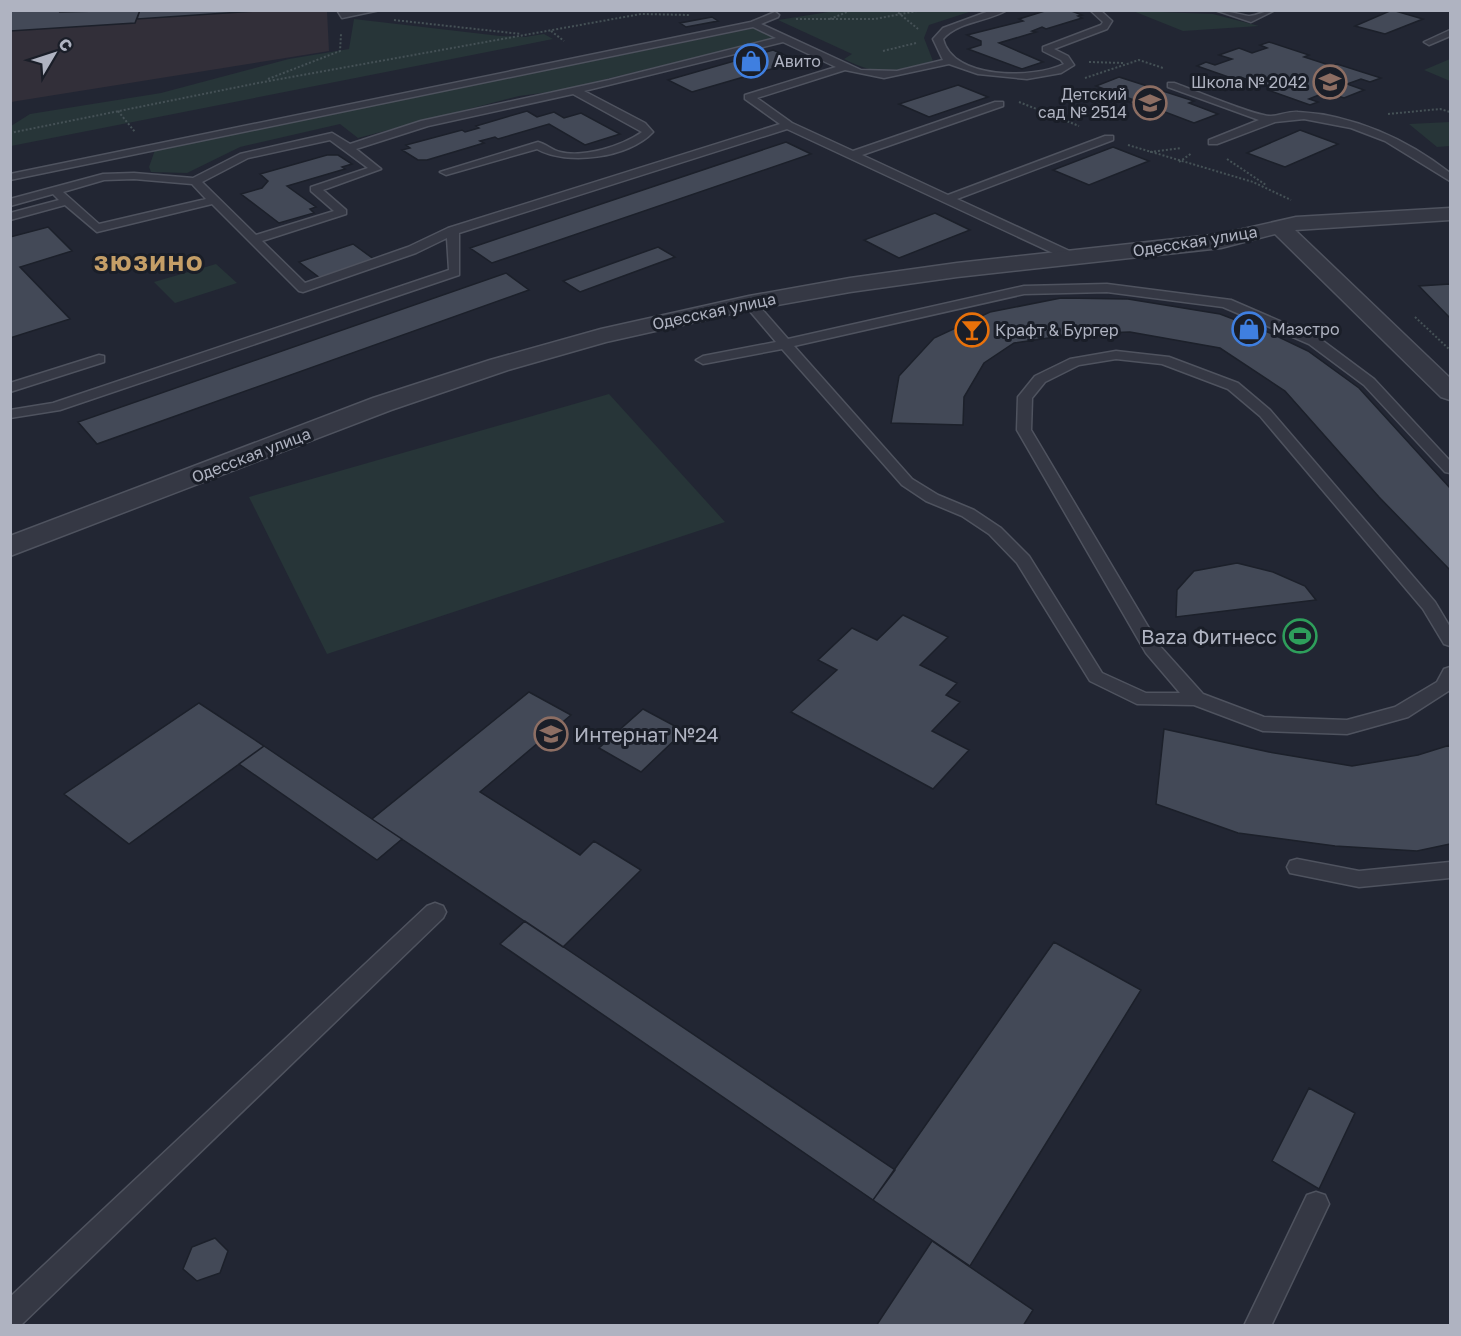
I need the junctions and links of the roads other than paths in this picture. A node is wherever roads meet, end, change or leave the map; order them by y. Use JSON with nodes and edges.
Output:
{"nodes":[{"id":1,"x":376,"y":10,"type":"edge"},
{"id":2,"x":1003,"y":10,"type":"edge"},
{"id":3,"x":1094,"y":10,"type":"edge"},
{"id":4,"x":1219,"y":10,"type":"edge"},
{"id":5,"x":1271,"y":10,"type":"edge"},
{"id":6,"x":345,"y":13,"type":"edge"},
{"id":7,"x":775,"y":15,"type":"road end"},
{"id":8,"x":754,"y":24,"type":"junction"},
{"id":9,"x":1450,"y":33,"type":"edge"},
{"id":10,"x":784,"y":39,"type":"junction"},
{"id":11,"x":1429,"y":42,"type":"dead end"},
{"id":12,"x":950,"y":61,"type":"junction"},
{"id":13,"x":845,"y":67,"type":"junction"},
{"id":14,"x":1171,"y":86,"type":"dead end"},
{"id":15,"x":575,"y":91,"type":"junction"},
{"id":16,"x":999,"y":104,"type":"dead end"},
{"id":17,"x":1269,"y":120,"type":"junction"},
{"id":18,"x":788,"y":125,"type":"junction"},
{"id":19,"x":1109,"y":138,"type":"road end"},
{"id":20,"x":1213,"y":142,"type":"dead end"},
{"id":21,"x":147,"y":148,"type":"junction"},
{"id":22,"x":349,"y":148,"type":"junction"},
{"id":23,"x":852,"y":155,"type":"junction"},
{"id":24,"x":446,"y":172,"type":"dead end"},
{"id":25,"x":134,"y":176,"type":"junction"},
{"id":26,"x":10,"y":177,"type":"edge"},
{"id":27,"x":1450,"y":178,"type":"edge"},
{"id":28,"x":195,"y":181,"type":"junction"},
{"id":29,"x":55,"y":190,"type":"junction"},
{"id":30,"x":948,"y":199,"type":"junction"},
{"id":31,"x":215,"y":200,"type":"junction"},
{"id":32,"x":68,"y":201,"type":"junction"},
{"id":33,"x":10,"y":202,"type":"edge"},
{"id":34,"x":1450,"y":214,"type":"edge"},
{"id":35,"x":10,"y":217,"type":"edge"},
{"id":36,"x":1280,"y":227,"type":"junction"},
{"id":37,"x":453,"y":231,"type":"junction"},
{"id":38,"x":256,"y":239,"type":"junction"},
{"id":39,"x":1072,"y":257,"type":"junction"},
{"id":40,"x":749,"y":303,"type":"junction"},
{"id":41,"x":786,"y":344,"type":"junction"},
{"id":42,"x":99,"y":359,"type":"dead end"},
{"id":43,"x":703,"y":360,"type":"dead end"},
{"id":44,"x":10,"y":388,"type":"edge"},
{"id":45,"x":1450,"y":392,"type":"edge"},
{"id":46,"x":10,"y":414,"type":"edge"},
{"id":47,"x":1450,"y":469,"type":"edge"},
{"id":48,"x":10,"y":547,"type":"edge"},
{"id":49,"x":1450,"y":640,"type":"edge"},
{"id":50,"x":1450,"y":673,"type":"edge"},
{"id":51,"x":1196,"y":699,"type":"junction"},
{"id":52,"x":1297,"y":867,"type":"dead end"},
{"id":53,"x":1450,"y":870,"type":"edge"},
{"id":54,"x":435,"y":912,"type":"dead end"},
{"id":55,"x":1316,"y":1204,"type":"dead end"},
{"id":56,"x":10,"y":1316,"type":"edge"},
{"id":57,"x":1257,"y":1326,"type":"edge"}],
"edges":[{"from":1,"to":6,"type":"lane"},
{"from":2,"to":12,"type":"lane"},
{"from":3,"to":12,"type":"lane"},
{"from":4,"to":5,"type":"lane"},
{"from":7,"to":8,"type":"lane"},
{"from":8,"to":10,"type":"lane"},
{"from":8,"to":21,"type":"lane"},
{"from":9,"to":11,"type":"lane"},
{"from":10,"to":13,"type":"lane"},
{"from":10,"to":15,"type":"lane"},
{"from":12,"to":13,"type":"lane"},
{"from":13,"to":18,"type":"lane"},
{"from":14,"to":17,"type":"lane"},
{"from":15,"to":22,"type":"lane"},
{"from":15,"to":24,"type":"lane"},
{"from":16,"to":23,"type":"lane"},
{"from":17,"to":20,"type":"lane"},
{"from":17,"to":27,"type":"lane"},
{"from":18,"to":23,"type":"lane"},
{"from":18,"to":37,"type":"lane"},
{"from":19,"to":30,"type":"lane"},
{"from":21,"to":25,"type":"lane"},
{"from":21,"to":26,"type":"lane"},
{"from":22,"to":28,"type":"lane"},
{"from":22,"to":38,"type":"lane"},
{"from":23,"to":30,"type":"lane"},
{"from":25,"to":28,"type":"lane"},
{"from":25,"to":29,"type":"lane"},
{"from":28,"to":31,"type":"lane"},
{"from":29,"to":32,"type":"lane"},
{"from":29,"to":33,"type":"lane"},
{"from":30,"to":39,"type":"lane"},
{"from":31,"to":32,"type":"lane"},
{"from":31,"to":38,"type":"lane"},
{"from":32,"to":35,"type":"lane"},
{"from":34,"to":36,"type":"street","name":"Одесская улица"},
{"from":36,"to":39,"type":"street","name":"Одесская улица"},
{"from":36,"to":45,"type":"street"},
{"from":37,"to":38,"type":"lane"},
{"from":37,"to":46,"type":"lane"},
{"from":39,"to":40,"type":"street","name":"Одесская улица"},
{"from":40,"to":41,"type":"lane"},
{"from":40,"to":48,"type":"street","name":"Одесская улица"},
{"from":41,"to":43,"type":"lane"},
{"from":41,"to":47,"type":"lane"},
{"from":41,"to":51,"type":"lane"},
{"from":42,"to":44,"type":"lane"},
{"from":49,"to":51,"type":"lane"},
{"from":50,"to":51,"type":"lane"},
{"from":52,"to":53,"type":"lane"},
{"from":54,"to":56,"type":"lane"},
{"from":55,"to":57,"type":"lane"}]}
